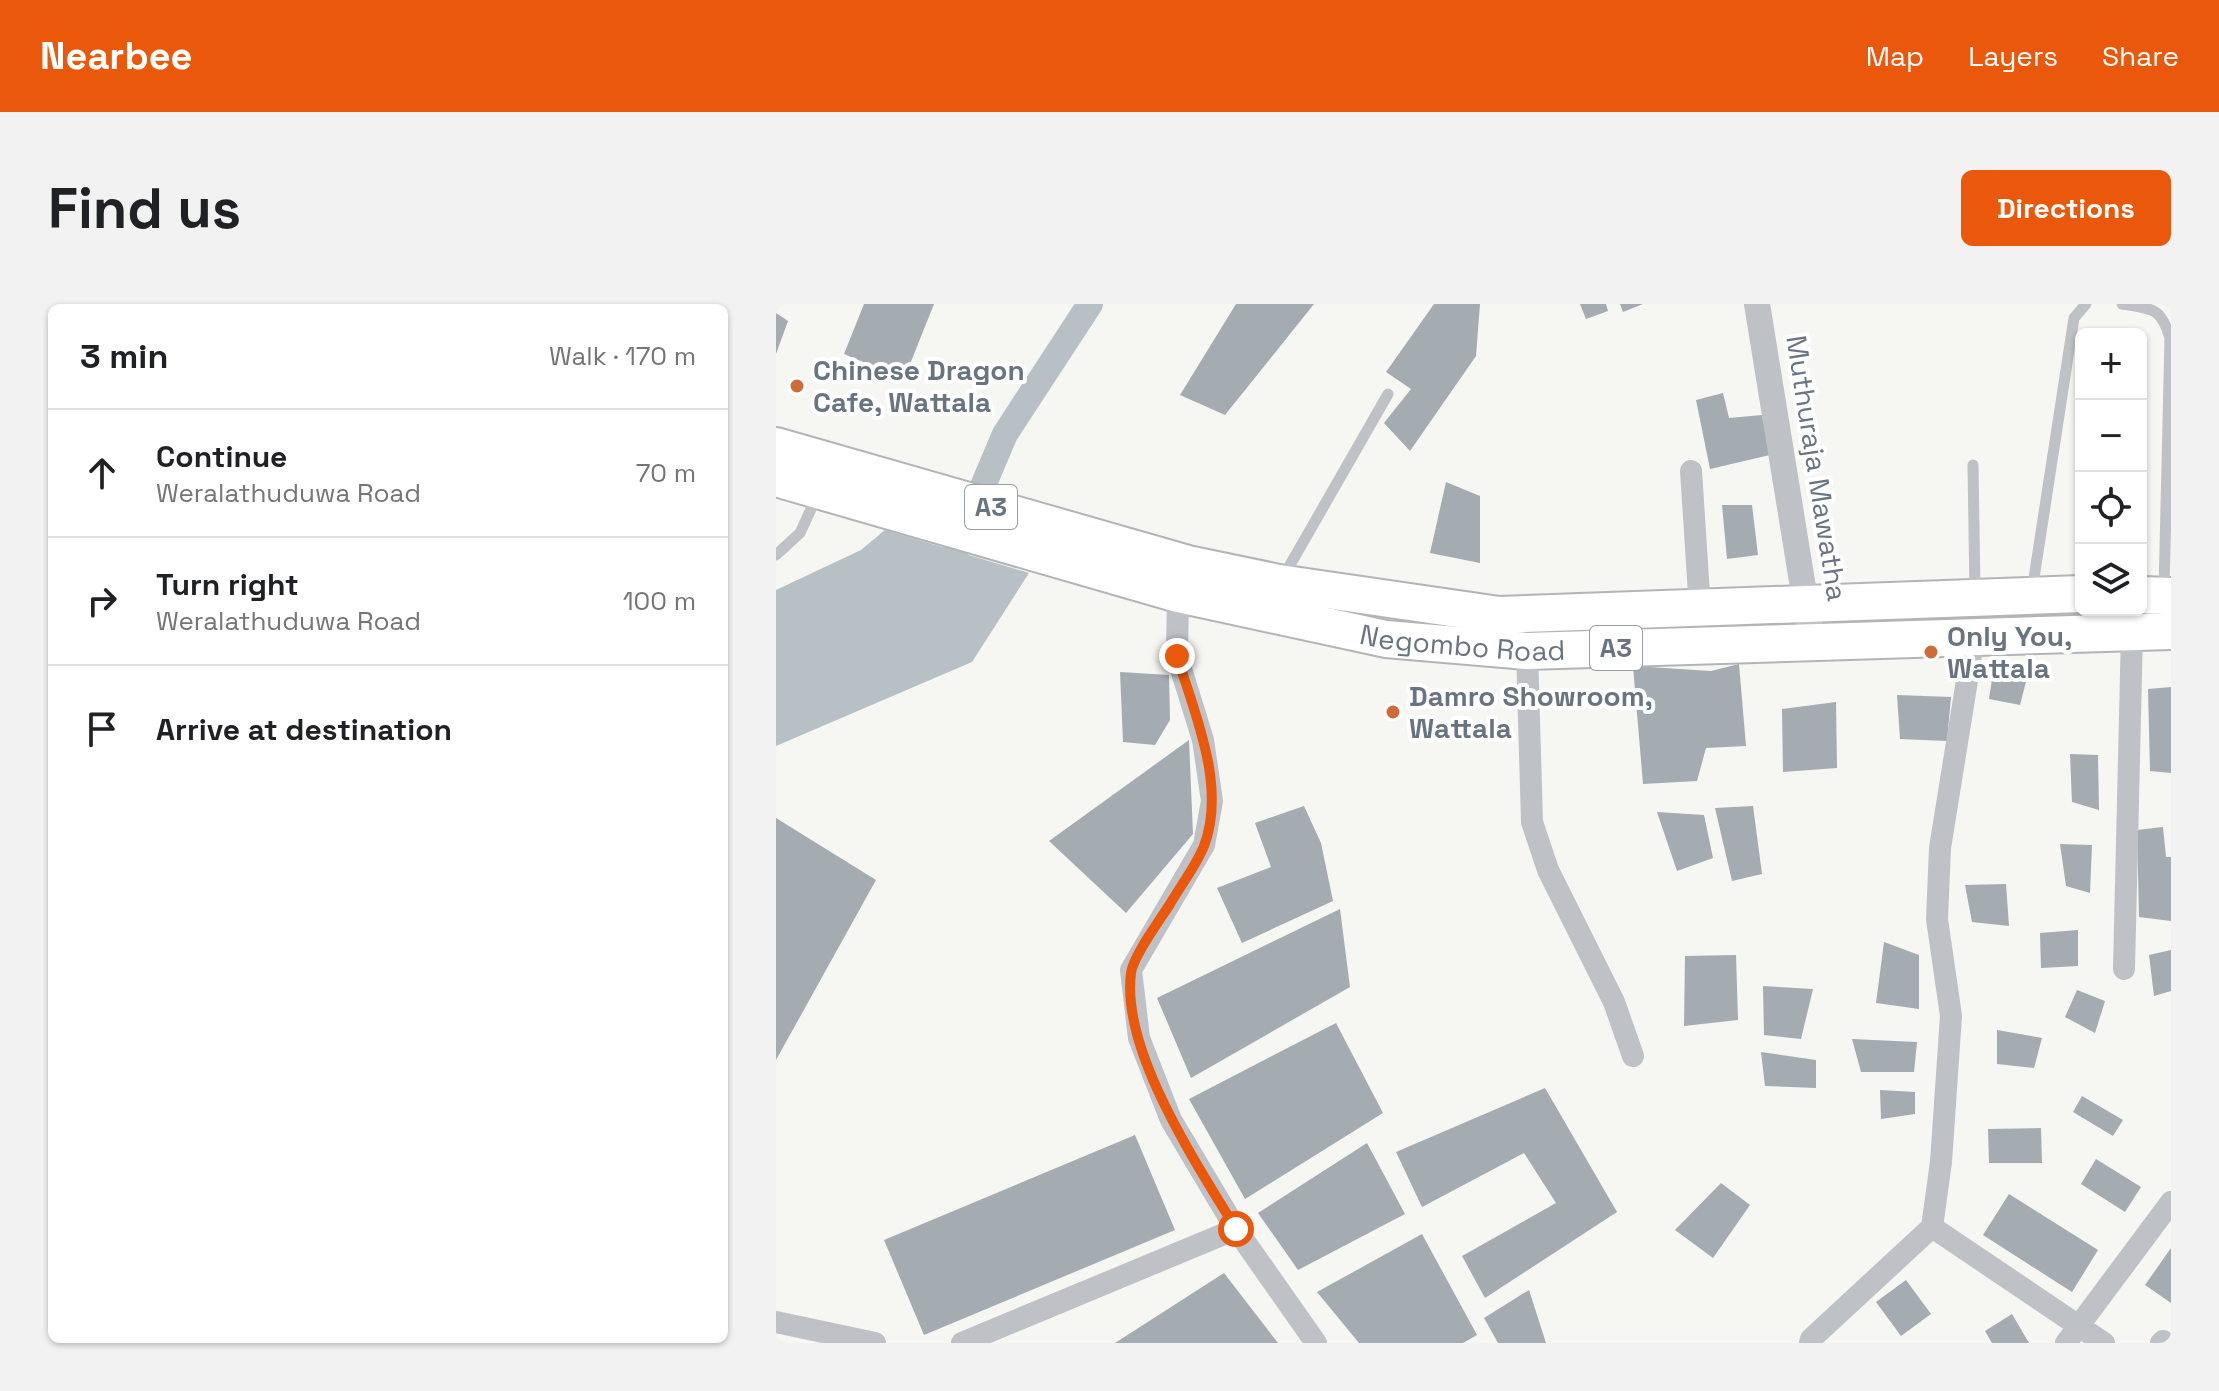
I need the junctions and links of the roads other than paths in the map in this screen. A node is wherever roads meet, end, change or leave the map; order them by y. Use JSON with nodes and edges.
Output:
{"nodes":[{"id":1,"x":1757,"y":304,"type":"edge"},
{"id":2,"x":2086,"y":304,"type":"edge"},
{"id":3,"x":2122,"y":304,"type":"edge"},
{"id":4,"x":1388,"y":394,"type":"dead end"},
{"id":5,"x":776,"y":446,"type":"edge"},
{"id":6,"x":1973,"y":465,"type":"dead end"},
{"id":7,"x":1691,"y":471,"type":"dead end"},
{"id":8,"x":776,"y":478,"type":"edge"},
{"id":9,"x":820,"y":490,"type":"junction"},
{"id":10,"x":898,"y":496,"type":"junction"},
{"id":11,"x":1075,"y":548,"type":"junction"},
{"id":12,"x":776,"y":555,"type":"edge"},
{"id":13,"x":1279,"y":583,"type":"junction"},
{"id":14,"x":1178,"y":594,"type":"junction"},
{"id":15,"x":2075,"y":594,"type":"edge"},
{"id":16,"x":2031,"y":595,"type":"junction"},
{"id":17,"x":2159,"y":595,"type":"edge"},
{"id":18,"x":1975,"y":597,"type":"junction"},
{"id":19,"x":1808,"y":606,"type":"junction"},
{"id":20,"x":1700,"y":609,"type":"junction"},
{"id":21,"x":2171,"y":631,"type":"edge"},
{"id":22,"x":2132,"y":632,"type":"junction"},
{"id":23,"x":1974,"y":637,"type":"junction"},
{"id":24,"x":1812,"y":643,"type":"junction"},
{"id":25,"x":1527,"y":651,"type":"junction"},
{"id":26,"x":2124,"y":969,"type":"dead end"},
{"id":27,"x":1633,"y":1056,"type":"dead end"},
{"id":28,"x":2171,"y":1202,"type":"edge"},
{"id":29,"x":1932,"y":1227,"type":"junction"},
{"id":30,"x":1236,"y":1229,"type":"junction"},
{"id":31,"x":776,"y":1322,"type":"edge"},
{"id":32,"x":2078,"y":1323,"type":"junction"},
{"id":33,"x":875,"y":1343,"type":"edge"},
{"id":34,"x":962,"y":1343,"type":"edge"},
{"id":35,"x":1316,"y":1343,"type":"edge"},
{"id":36,"x":1810,"y":1343,"type":"edge"},
{"id":37,"x":2066,"y":1343,"type":"edge"},
{"id":38,"x":2104,"y":1343,"type":"edge"}],
"edges":[{"from":1,"to":19,"type":"street","name":"Muthuraja Mawatha"},
{"from":2,"to":16,"type":"lane"},
{"from":3,"to":17,"type":"lane"},
{"from":4,"to":13,"type":"lane"},
{"from":5,"to":10,"type":"highway","name":"Negombo Road","number":"A3"},
{"from":6,"to":18,"type":"lane"},
{"from":7,"to":20,"type":"street"},
{"from":8,"to":9,"type":"highway","name":"Negombo Road","number":"A3"},
{"from":9,"to":10,"type":"highway","name":"Negombo Road","number":"A3"},
{"from":9,"to":12,"type":"lane"},
{"from":10,"to":11,"type":"highway","name":"Negombo Road","number":"A3"},
{"from":11,"to":13,"type":"highway","name":"Negombo Road","number":"A3"},
{"from":11,"to":14,"type":"highway","name":"Negombo Road","number":"A3"},
{"from":13,"to":20,"type":"highway","name":"Negombo Road","number":"A3"},
{"from":14,"to":25,"type":"highway","name":"Negombo Road","number":"A3"},
{"from":14,"to":30,"type":"street"},
{"from":15,"to":16,"type":"highway","name":"Negombo Road","number":"A3"},
{"from":16,"to":18,"type":"highway","name":"Negombo Road","number":"A3"},
{"from":18,"to":19,"type":"highway","name":"Negombo Road","number":"A3"},
{"from":19,"to":20,"type":"highway","name":"Negombo Road","number":"A3"},
{"from":19,"to":24,"type":"street","name":"Muthuraja Mawatha"},
{"from":21,"to":22,"type":"highway","name":"Negombo Road","number":"A3"},
{"from":22,"to":23,"type":"highway","name":"Negombo Road","number":"A3"},
{"from":22,"to":26,"type":"street"},
{"from":23,"to":24,"type":"highway","name":"Negombo Road","number":"A3"},
{"from":23,"to":29,"type":"street"},
{"from":24,"to":25,"type":"highway","name":"Negombo Road","number":"A3"},
{"from":25,"to":27,"type":"street"},
{"from":28,"to":32,"type":"street"},
{"from":29,"to":32,"type":"street"},
{"from":29,"to":36,"type":"street"},
{"from":30,"to":34,"type":"street"},
{"from":30,"to":35,"type":"street"},
{"from":31,"to":33,"type":"street"},
{"from":32,"to":37,"type":"street"},
{"from":32,"to":38,"type":"street"}]}
